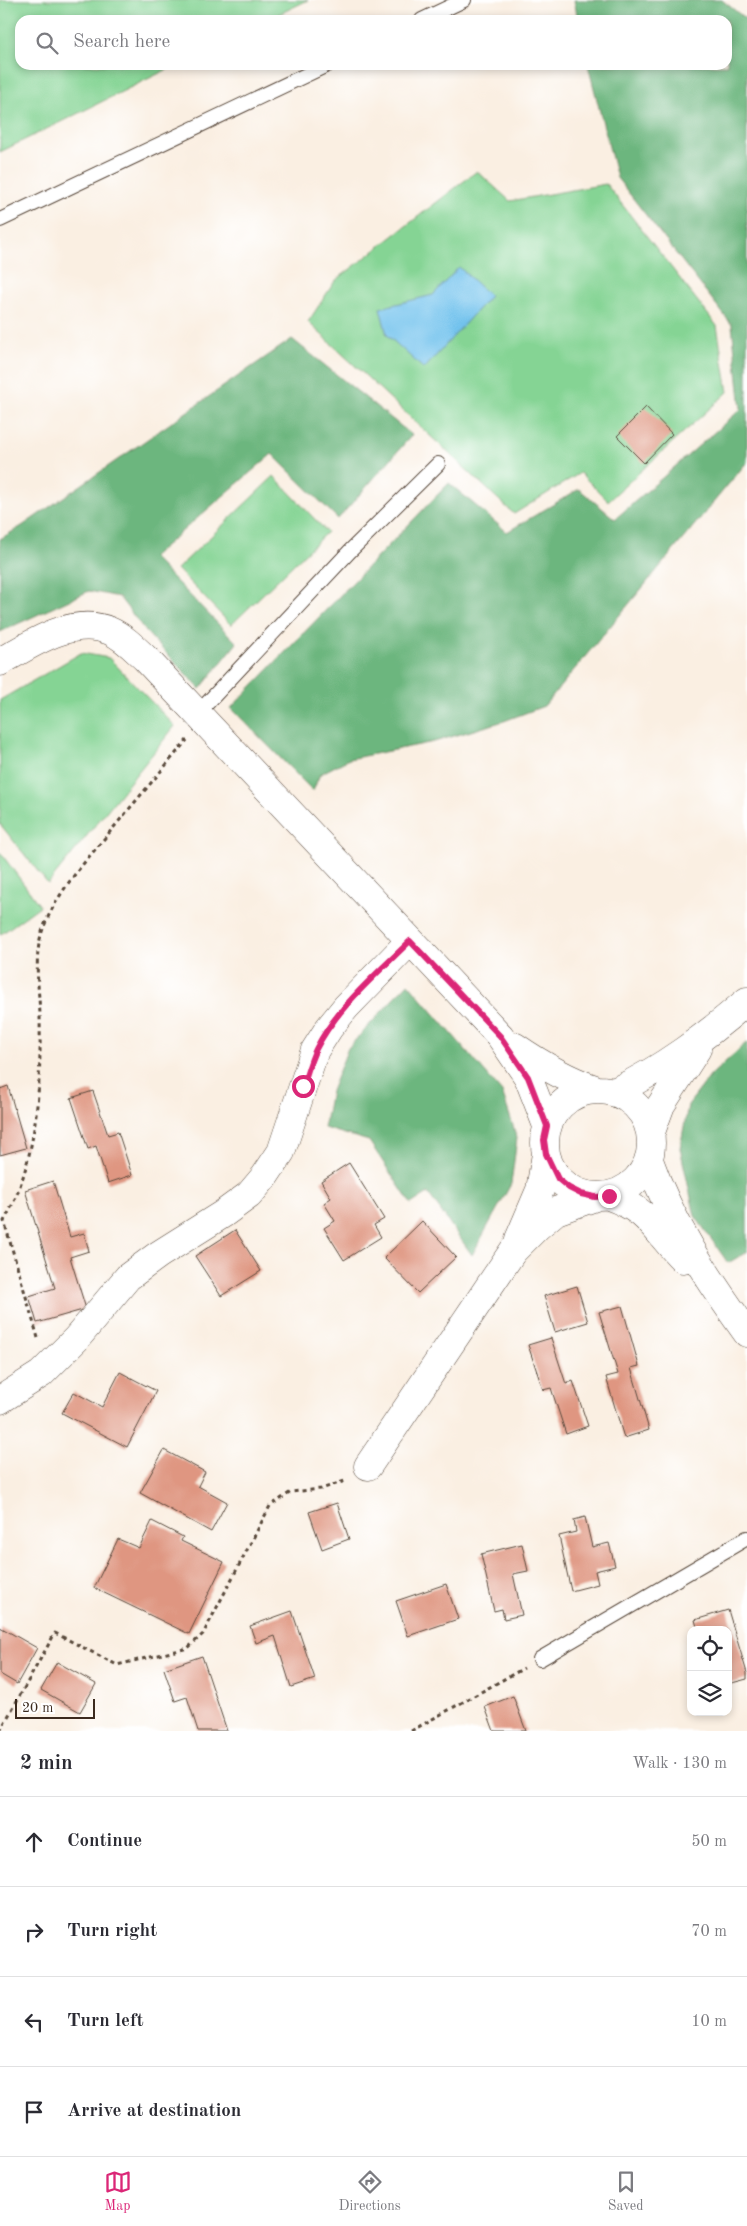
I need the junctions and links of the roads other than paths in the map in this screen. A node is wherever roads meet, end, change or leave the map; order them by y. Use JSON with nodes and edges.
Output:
{"nodes":[{"id":1,"x":464,"y":0,"type":"edge"},
{"id":2,"x":432,"y":15,"type":"edge"},
{"id":3,"x":316,"y":70,"type":"edge"},
{"id":4,"x":0,"y":220,"type":"edge"},
{"id":5,"x":438,"y":464,"type":"dead end"},
{"id":6,"x":0,"y":662,"type":"edge"},
{"id":7,"x":200,"y":717,"type":"junction"},
{"id":8,"x":410,"y":941,"type":"junction"},
{"id":9,"x":747,"y":1001,"type":"edge"},
{"id":10,"x":500,"y":1036,"type":"junction"},
{"id":11,"x":705,"y":1037,"type":"junction"},
{"id":12,"x":605,"y":1090,"type":"junction"},
{"id":13,"x":547,"y":1126,"type":"junction"},
{"id":14,"x":651,"y":1132,"type":"junction"},
{"id":15,"x":546,"y":1154,"type":"junction"},
{"id":16,"x":649,"y":1160,"type":"junction"},
{"id":17,"x":602,"y":1196,"type":"junction"},
{"id":18,"x":513,"y":1251,"type":"junction"},
{"id":19,"x":718,"y":1293,"type":"junction"},
{"id":20,"x":747,"y":1332,"type":"edge"},
{"id":21,"x":0,"y":1400,"type":"edge"},
{"id":22,"x":368,"y":1466,"type":"road end"},
{"id":23,"x":747,"y":1538,"type":"edge"},
{"id":24,"x":540,"y":1659,"type":"road end"}],
"edges":[{"from":1,"to":2,"type":"lane"},
{"from":3,"to":4,"type":"lane"},
{"from":5,"to":7,"type":"lane"},
{"from":6,"to":7,"type":"street"},
{"from":7,"to":8,"type":"street"},
{"from":8,"to":10,"type":"street"},
{"from":8,"to":21,"type":"street"},
{"from":9,"to":11,"type":"street"},
{"from":10,"to":12,"type":"street"},
{"from":10,"to":13,"type":"street"},
{"from":11,"to":12,"type":"street"},
{"from":11,"to":14,"type":"street"},
{"from":12,"to":13,"type":"street"},
{"from":12,"to":14,"type":"street"},
{"from":13,"to":15,"type":"street"},
{"from":14,"to":16,"type":"street"},
{"from":15,"to":17,"type":"street"},
{"from":15,"to":18,"type":"street"},
{"from":16,"to":17,"type":"street"},
{"from":16,"to":19,"type":"street"},
{"from":17,"to":18,"type":"street"},
{"from":17,"to":19,"type":"street"},
{"from":18,"to":22,"type":"street"},
{"from":19,"to":20,"type":"street"},
{"from":23,"to":24,"type":"lane"}]}
